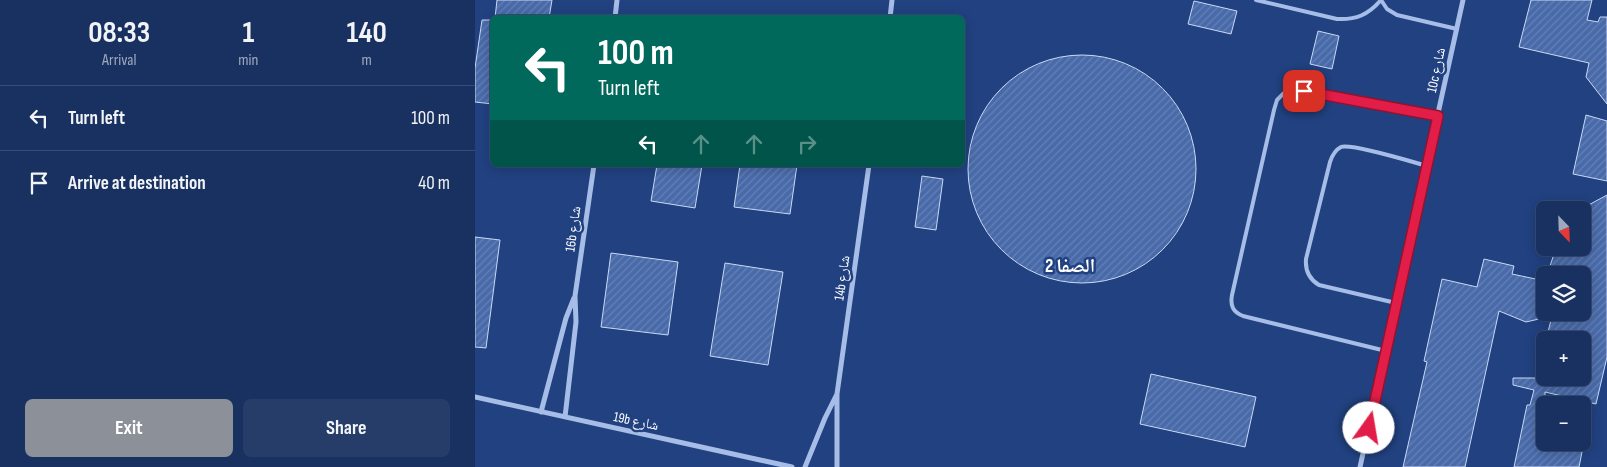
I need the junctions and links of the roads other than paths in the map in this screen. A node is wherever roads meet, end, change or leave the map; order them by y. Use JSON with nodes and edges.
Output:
{"nodes":[{"id":1,"x":617,"y":0,"type":"edge"},
{"id":2,"x":892,"y":0,"type":"edge"},
{"id":3,"x":1257,"y":0,"type":"edge"},
{"id":4,"x":1381,"y":0,"type":"edge"},
{"id":5,"x":1463,"y":0,"type":"edge"},
{"id":6,"x":615,"y":15,"type":"edge"},
{"id":7,"x":890,"y":15,"type":"edge"},
{"id":8,"x":1457,"y":29,"type":"junction"},
{"id":9,"x":1438,"y":116,"type":"junction"},
{"id":10,"x":1427,"y":166,"type":"junction"},
{"id":11,"x":594,"y":167,"type":"edge"},
{"id":12,"x":869,"y":167,"type":"edge"},
{"id":13,"x":575,"y":296,"type":"junction"},
{"id":14,"x":1396,"y":303,"type":"junction"},
{"id":15,"x":1386,"y":351,"type":"junction"},
{"id":16,"x":837,"y":394,"type":"junction"},
{"id":17,"x":475,"y":398,"type":"edge"},
{"id":18,"x":541,"y":412,"type":"junction"},
{"id":19,"x":565,"y":417,"type":"junction"},
{"id":20,"x":773,"y":465,"type":"edge"},
{"id":21,"x":792,"y":467,"type":"edge"},
{"id":22,"x":805,"y":467,"type":"edge"},
{"id":23,"x":837,"y":467,"type":"edge"},
{"id":24,"x":1360,"y":467,"type":"edge"}],
"edges":[{"from":1,"to":6,"type":"street"},
{"from":2,"to":7,"type":"street"},
{"from":3,"to":4,"type":"lane"},
{"from":4,"to":8,"type":"lane"},
{"from":5,"to":8,"type":"street","name":"10c شارع"},
{"from":8,"to":9,"type":"street","name":"10c شارع"},
{"from":9,"to":10,"type":"street","name":"10c شارع"},
{"from":9,"to":15,"type":"lane"},
{"from":10,"to":14,"type":"street","name":"10c شارع"},
{"from":10,"to":14,"type":"lane"},
{"from":11,"to":13,"type":"street","name":"16b شارع"},
{"from":12,"to":16,"type":"street","name":"14b شارع"},
{"from":13,"to":18,"type":"street","name":"16b شارع"},
{"from":13,"to":19,"type":"street","name":"16b شارع"},
{"from":14,"to":15,"type":"street","name":"10c شارع"},
{"from":15,"to":24,"type":"street","name":"10c شارع"},
{"from":16,"to":22,"type":"street","name":"14b شارع"},
{"from":16,"to":23,"type":"street","name":"14b شارع"},
{"from":17,"to":18,"type":"street","name":"19b شارع"},
{"from":18,"to":19,"type":"street","name":"19b شارع"},
{"from":19,"to":20,"type":"street","name":"19b شارع"},
{"from":20,"to":21,"type":"street","name":"19b شارع"}]}
